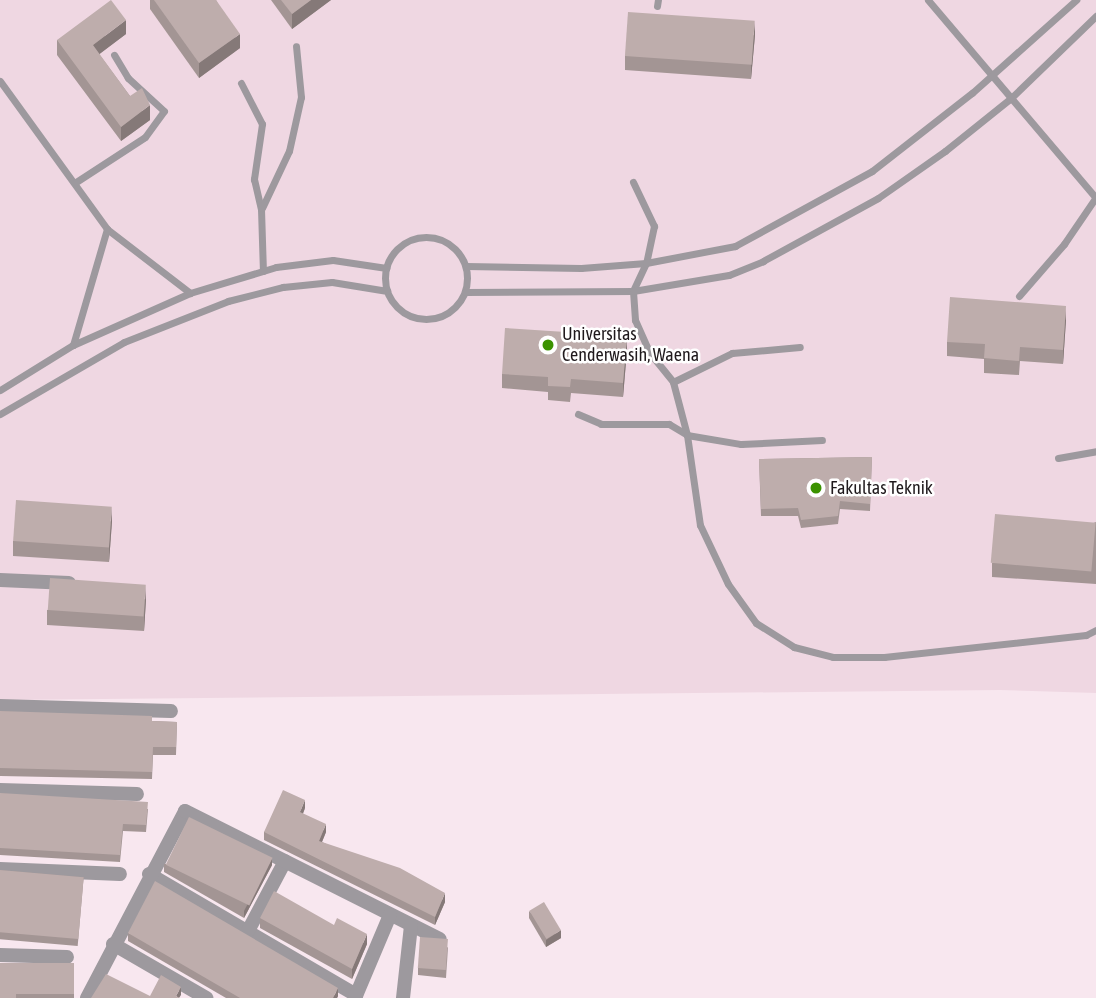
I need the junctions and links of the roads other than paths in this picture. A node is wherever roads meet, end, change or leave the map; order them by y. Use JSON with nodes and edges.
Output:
{"nodes":[{"id":1,"x":928,"y":0,"type":"edge"},
{"id":2,"x":1076,"y":0,"type":"edge"},
{"id":3,"x":1096,"y":16,"type":"edge"},
{"id":4,"x":296,"y":46,"type":"dead end"},
{"id":5,"x":114,"y":55,"type":"dead end"},
{"id":6,"x":990,"y":77,"type":"junction"},
{"id":7,"x":0,"y":81,"type":"edge"},
{"id":8,"x":241,"y":83,"type":"dead end"},
{"id":9,"x":1010,"y":99,"type":"junction"},
{"id":10,"x":76,"y":182,"type":"junction"},
{"id":11,"x":634,"y":182,"type":"dead end"},
{"id":12,"x":1096,"y":197,"type":"edge"},
{"id":13,"x":261,"y":209,"type":"junction"},
{"id":14,"x":107,"y":229,"type":"junction"},
{"id":15,"x":646,"y":263,"type":"junction"},
{"id":16,"x":466,"y":266,"type":"junction"},
{"id":17,"x":386,"y":268,"type":"junction"},
{"id":18,"x":263,"y":271,"type":"junction"},
{"id":19,"x":387,"y":291,"type":"junction"},
{"id":20,"x":633,"y":291,"type":"junction"},
{"id":21,"x":465,"y":292,"type":"junction"},
{"id":22,"x":190,"y":293,"type":"junction"},
{"id":23,"x":1018,"y":296,"type":"dead end"},
{"id":24,"x":73,"y":345,"type":"junction"},
{"id":25,"x":800,"y":347,"type":"dead end"},
{"id":26,"x":673,"y":382,"type":"junction"},
{"id":27,"x":0,"y":390,"type":"edge"},
{"id":28,"x":0,"y":414,"type":"edge"},
{"id":29,"x":578,"y":414,"type":"dead end"},
{"id":30,"x":687,"y":435,"type":"junction"},
{"id":31,"x":822,"y":440,"type":"dead end"},
{"id":32,"x":1096,"y":451,"type":"edge"},
{"id":33,"x":1058,"y":458,"type":"dead end"},
{"id":34,"x":0,"y":580,"type":"edge"},
{"id":35,"x":90,"y":583,"type":"edge"},
{"id":36,"x":1096,"y":629,"type":"edge"},
{"id":37,"x":0,"y":706,"type":"edge"},
{"id":38,"x":171,"y":711,"type":"dead end"},
{"id":39,"x":0,"y":790,"type":"edge"},
{"id":40,"x":137,"y":794,"type":"dead end"},
{"id":41,"x":285,"y":861,"type":"junction"},
{"id":42,"x":0,"y":869,"type":"edge"},
{"id":43,"x":120,"y":874,"type":"dead end"},
{"id":44,"x":149,"y":874,"type":"junction"},
{"id":45,"x":390,"y":915,"type":"junction"},
{"id":46,"x":411,"y":925,"type":"junction"},
{"id":47,"x":247,"y":931,"type":"junction"},
{"id":48,"x":440,"y":939,"type":"edge"},
{"id":49,"x":113,"y":944,"type":"junction"},
{"id":50,"x":0,"y":955,"type":"edge"},
{"id":51,"x":67,"y":957,"type":"dead end"},
{"id":52,"x":188,"y":993,"type":"edge"},
{"id":53,"x":355,"y":996,"type":"edge"},
{"id":54,"x":86,"y":998,"type":"edge"},
{"id":55,"x":206,"y":998,"type":"edge"},
{"id":56,"x":403,"y":998,"type":"edge"}],
"edges":[{"from":1,"to":6,"type":"lane"},
{"from":2,"to":6,"type":"lane"},
{"from":3,"to":9,"type":"lane"},
{"from":4,"to":13,"type":"lane"},
{"from":5,"to":10,"type":"lane"},
{"from":6,"to":9,"type":"lane"},
{"from":6,"to":15,"type":"lane"},
{"from":7,"to":10,"type":"lane"},
{"from":8,"to":13,"type":"lane"},
{"from":9,"to":12,"type":"lane"},
{"from":9,"to":20,"type":"lane"},
{"from":10,"to":14,"type":"lane"},
{"from":11,"to":15,"type":"lane"},
{"from":12,"to":23,"type":"lane"},
{"from":13,"to":18,"type":"lane"},
{"from":14,"to":22,"type":"lane"},
{"from":14,"to":24,"type":"lane"},
{"from":15,"to":16,"type":"lane"},
{"from":15,"to":20,"type":"lane"},
{"from":16,"to":17,"type":"lane"},
{"from":16,"to":21,"type":"lane"},
{"from":17,"to":18,"type":"lane"},
{"from":17,"to":19,"type":"lane"},
{"from":18,"to":22,"type":"lane"},
{"from":19,"to":21,"type":"lane"},
{"from":19,"to":28,"type":"lane"},
{"from":20,"to":21,"type":"lane"},
{"from":20,"to":26,"type":"lane"},
{"from":22,"to":24,"type":"lane"},
{"from":24,"to":27,"type":"lane"},
{"from":25,"to":26,"type":"lane"},
{"from":26,"to":30,"type":"lane"},
{"from":29,"to":30,"type":"lane"},
{"from":30,"to":31,"type":"lane"},
{"from":30,"to":36,"type":"lane"},
{"from":32,"to":33,"type":"lane"},
{"from":34,"to":35,"type":"street"},
{"from":37,"to":38,"type":"street"},
{"from":39,"to":40,"type":"street"},
{"from":41,"to":44,"type":"street"},
{"from":41,"to":45,"type":"street"},
{"from":41,"to":47,"type":"street"},
{"from":42,"to":43,"type":"street"},
{"from":44,"to":47,"type":"street"},
{"from":44,"to":49,"type":"street"},
{"from":45,"to":46,"type":"street"},
{"from":45,"to":53,"type":"street"},
{"from":46,"to":48,"type":"street"},
{"from":46,"to":56,"type":"street"},
{"from":47,"to":53,"type":"street"},
{"from":49,"to":52,"type":"street"},
{"from":49,"to":54,"type":"street"},
{"from":50,"to":51,"type":"street"},
{"from":52,"to":55,"type":"street"}]}
